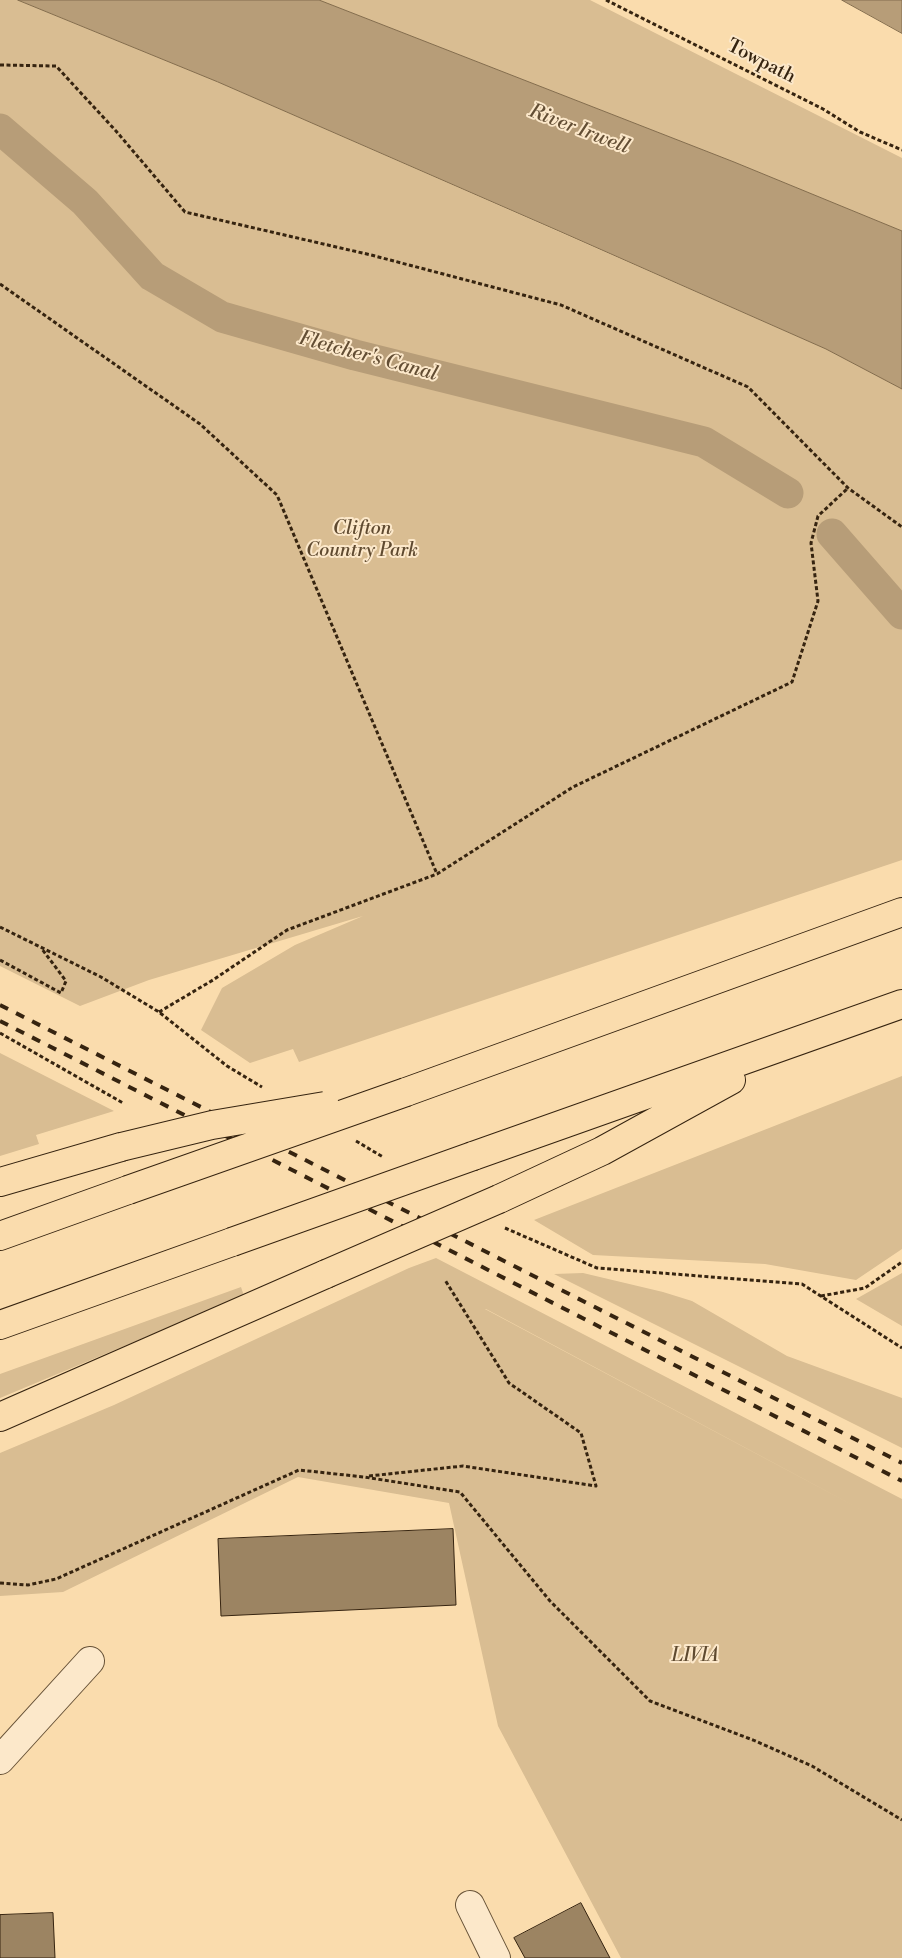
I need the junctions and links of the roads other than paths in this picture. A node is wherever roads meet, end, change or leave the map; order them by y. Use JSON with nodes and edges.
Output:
{"nodes":[{"id":1,"x":902,"y":912,"type":"edge"},
{"id":2,"x":902,"y":1004,"type":"edge"},
{"id":3,"x":800,"y":1042,"type":"junction"},
{"id":4,"x":406,"y":1092,"type":"junction"},
{"id":5,"x":0,"y":1182,"type":"edge"},
{"id":6,"x":0,"y":1236,"type":"edge"},
{"id":7,"x":0,"y":1325,"type":"edge"},
{"id":8,"x":0,"y":1417,"type":"edge"},
{"id":9,"x":90,"y":1661,"type":"dead end"},
{"id":10,"x":0,"y":1760,"type":"edge"},
{"id":11,"x":470,"y":1906,"type":"dead end"},
{"id":12,"x":496,"y":1958,"type":"edge"}],
"edges":[{"from":1,"to":4,"type":"highway"},
{"from":2,"to":3,"type":"highway"},
{"from":3,"to":7,"type":"highway","bridge":true},
{"from":3,"to":8,"type":"highway","bridge":true},
{"from":4,"to":5,"type":"highway","bridge":true},
{"from":4,"to":6,"type":"highway","bridge":true},
{"from":9,"to":10,"type":"lane"},
{"from":11,"to":12,"type":"lane"}]}
